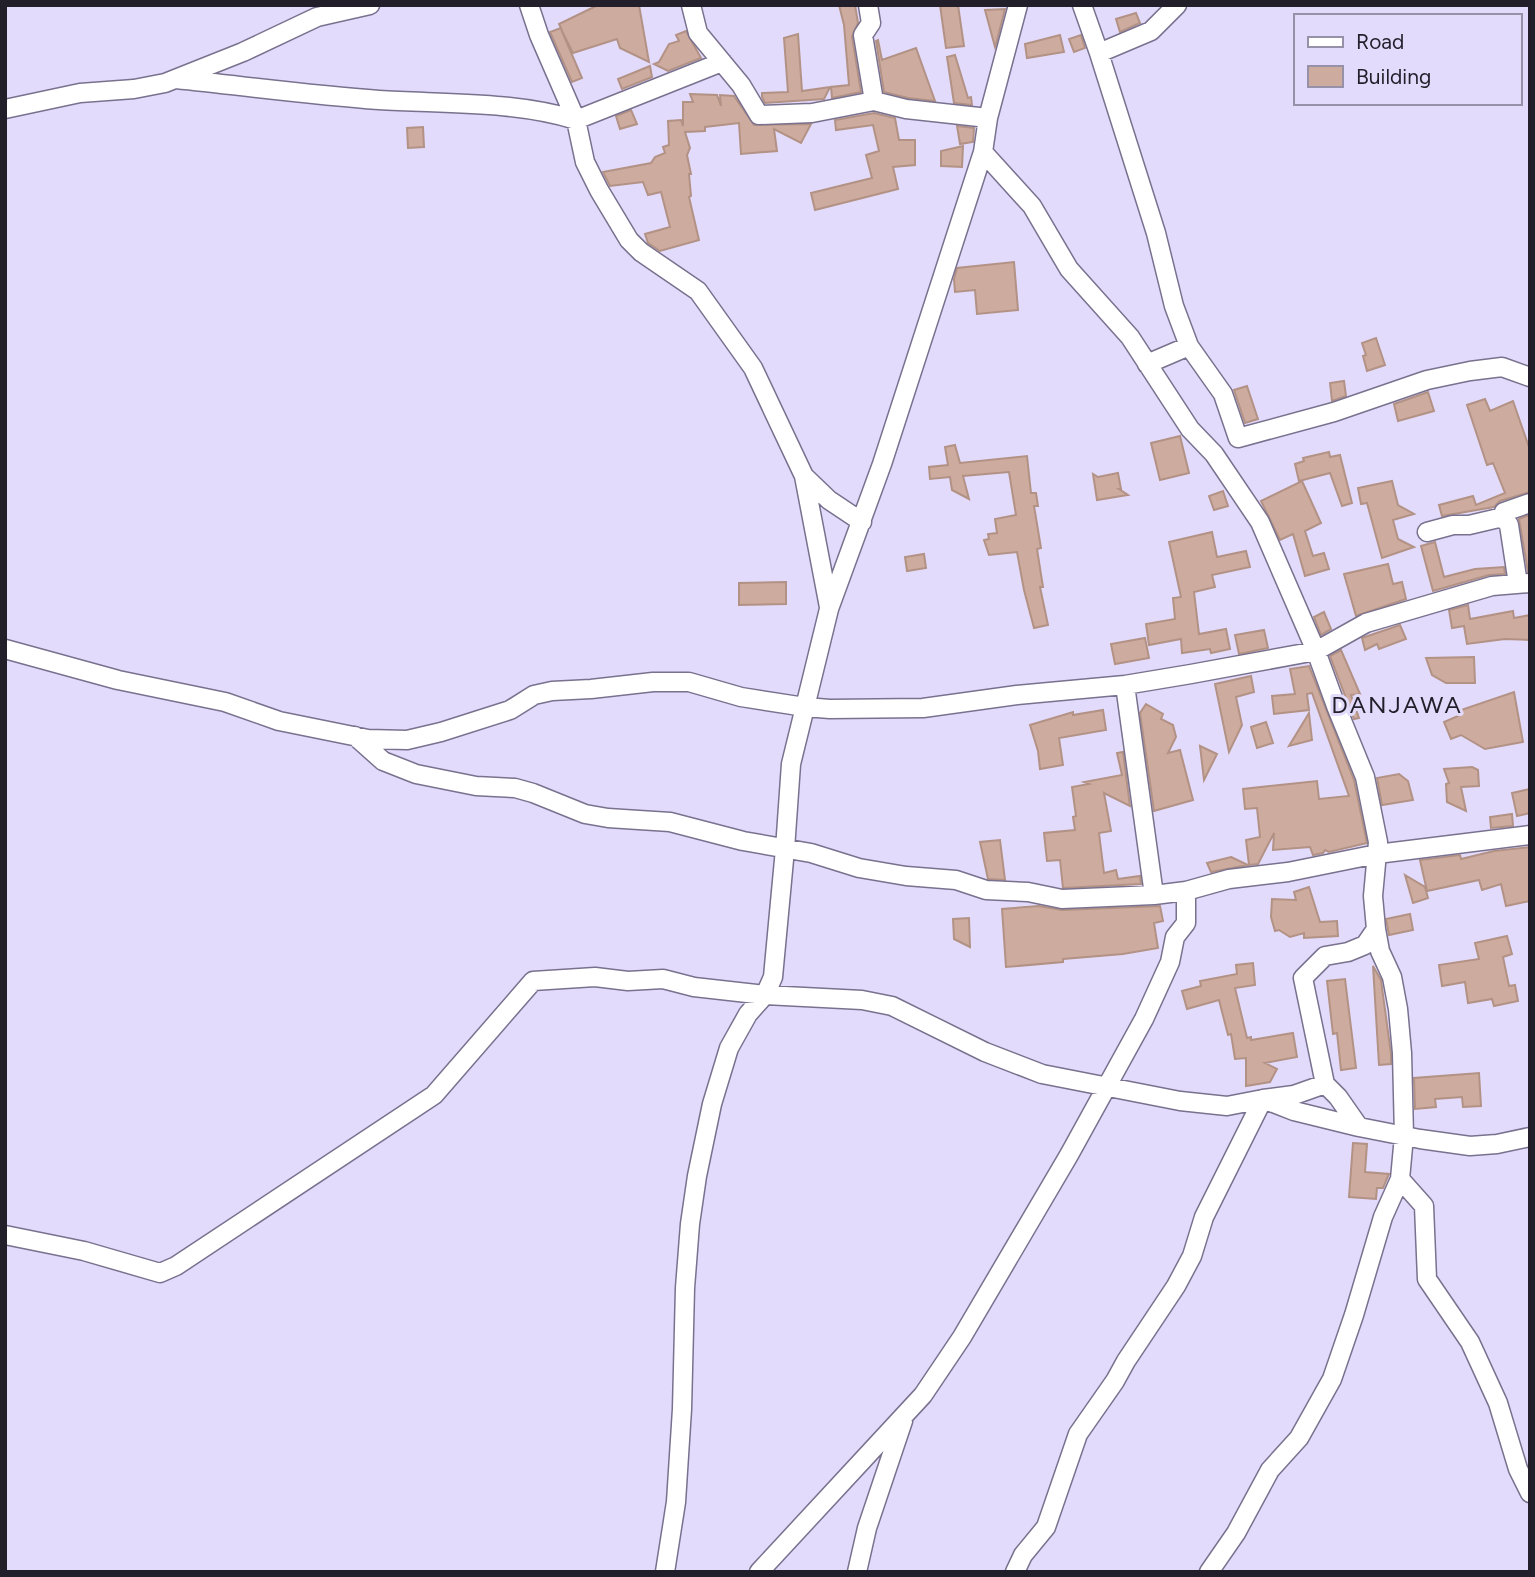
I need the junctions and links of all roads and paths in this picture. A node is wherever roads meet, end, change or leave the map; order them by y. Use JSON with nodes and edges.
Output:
{"nodes":[{"id":1,"x":370,"y":5,"type":"edge"},
{"id":2,"x":529,"y":5,"type":"edge"},
{"id":3,"x":691,"y":5,"type":"edge"},
{"id":4,"x":868,"y":5,"type":"edge"},
{"id":5,"x":1018,"y":5,"type":"edge"},
{"id":6,"x":1082,"y":5,"type":"edge"},
{"id":7,"x":1177,"y":5,"type":"edge"},
{"id":8,"x":1099,"y":53,"type":"junction"},
{"id":9,"x":722,"y":62,"type":"junction"},
{"id":10,"x":176,"y":79,"type":"junction"},
{"id":11,"x":874,"y":101,"type":"junction"},
{"id":12,"x":8,"y":107,"type":"edge"},
{"id":13,"x":988,"y":118,"type":"junction"},
{"id":14,"x":576,"y":120,"type":"junction"},
{"id":15,"x":983,"y":152,"type":"junction"},
{"id":16,"x":1189,"y":346,"type":"junction"},
{"id":17,"x":1147,"y":364,"type":"junction"},
{"id":18,"x":1530,"y":377,"type":"edge"},
{"id":19,"x":804,"y":476,"type":"junction"},
{"id":20,"x":1530,"y":503,"type":"edge"},
{"id":21,"x":1503,"y":517,"type":"junction"},
{"id":22,"x":862,"y":522,"type":"junction"},
{"id":23,"x":1427,"y":532,"type":"dead end"},
{"id":24,"x":1524,"y":583,"type":"edge"},
{"id":25,"x":829,"y":609,"type":"junction"},
{"id":26,"x":5,"y":649,"type":"edge"},
{"id":27,"x":1316,"y":651,"type":"junction"},
{"id":28,"x":1125,"y":685,"type":"junction"},
{"id":29,"x":805,"y":707,"type":"junction"},
{"id":30,"x":355,"y":736,"type":"junction"},
{"id":31,"x":1530,"y":835,"type":"edge"},
{"id":32,"x":785,"y":849,"type":"junction"},
{"id":33,"x":1377,"y":854,"type":"junction"},
{"id":34,"x":1186,"y":891,"type":"junction"},
{"id":35,"x":1154,"y":895,"type":"junction"},
{"id":36,"x":1376,"y":929,"type":"junction"},
{"id":37,"x":765,"y":995,"type":"junction"},
{"id":38,"x":1325,"y":1084,"type":"junction"},
{"id":39,"x":1108,"y":1087,"type":"junction"},
{"id":40,"x":1263,"y":1100,"type":"junction"},
{"id":41,"x":1359,"y":1127,"type":"junction"},
{"id":42,"x":1404,"y":1136,"type":"junction"},
{"id":43,"x":1530,"y":1137,"type":"edge"},
{"id":44,"x":1400,"y":1179,"type":"junction"},
{"id":45,"x":5,"y":1235,"type":"edge"},
{"id":46,"x":905,"y":1415,"type":"junction"},
{"id":47,"x":1530,"y":1493,"type":"edge"},
{"id":48,"x":665,"y":1572,"type":"edge"},
{"id":49,"x":759,"y":1572,"type":"edge"},
{"id":50,"x":857,"y":1572,"type":"edge"},
{"id":51,"x":1015,"y":1572,"type":"edge"},
{"id":52,"x":1209,"y":1572,"type":"edge"}],
"edges":[{"from":1,"to":10,"type":"street"},
{"from":2,"to":14,"type":"street"},
{"from":3,"to":9,"type":"street"},
{"from":4,"to":11,"type":"street"},
{"from":5,"to":13,"type":"street"},
{"from":6,"to":8,"type":"street"},
{"from":7,"to":8,"type":"street"},
{"from":8,"to":16,"type":"street"},
{"from":9,"to":11,"type":"street"},
{"from":9,"to":14,"type":"street"},
{"from":10,"to":12,"type":"street"},
{"from":10,"to":14,"type":"street"},
{"from":11,"to":13,"type":"street"},
{"from":13,"to":15,"type":"street"},
{"from":14,"to":19,"type":"street"},
{"from":15,"to":17,"type":"street"},
{"from":15,"to":22,"type":"street"},
{"from":16,"to":17,"type":"street"},
{"from":16,"to":18,"type":"street"},
{"from":17,"to":27,"type":"street"},
{"from":19,"to":22,"type":"street"},
{"from":19,"to":25,"type":"street"},
{"from":20,"to":21,"type":"street"},
{"from":21,"to":23,"type":"street"},
{"from":21,"to":24,"type":"street"},
{"from":22,"to":25,"type":"street"},
{"from":24,"to":27,"type":"street"},
{"from":25,"to":29,"type":"street"},
{"from":26,"to":30,"type":"street"},
{"from":27,"to":28,"type":"street"},
{"from":27,"to":33,"type":"street"},
{"from":28,"to":29,"type":"street"},
{"from":28,"to":35,"type":"street"},
{"from":29,"to":30,"type":"street"},
{"from":29,"to":32,"type":"street"},
{"from":30,"to":32,"type":"street"},
{"from":31,"to":33,"type":"street"},
{"from":32,"to":35,"type":"street"},
{"from":32,"to":37,"type":"street"},
{"from":33,"to":34,"type":"street"},
{"from":33,"to":36,"type":"street"},
{"from":34,"to":35,"type":"street"},
{"from":34,"to":39,"type":"street"},
{"from":36,"to":38,"type":"street"},
{"from":36,"to":42,"type":"street"},
{"from":37,"to":39,"type":"street"},
{"from":37,"to":45,"type":"street"},
{"from":37,"to":48,"type":"street"},
{"from":38,"to":40,"type":"street"},
{"from":38,"to":41,"type":"street"},
{"from":39,"to":40,"type":"street"},
{"from":39,"to":46,"type":"street"},
{"from":40,"to":41,"type":"street"},
{"from":40,"to":51,"type":"street"},
{"from":41,"to":42,"type":"street"},
{"from":42,"to":43,"type":"street"},
{"from":42,"to":44,"type":"street"},
{"from":44,"to":47,"type":"street"},
{"from":44,"to":52,"type":"street"},
{"from":46,"to":49,"type":"street"},
{"from":46,"to":50,"type":"street"}]}
